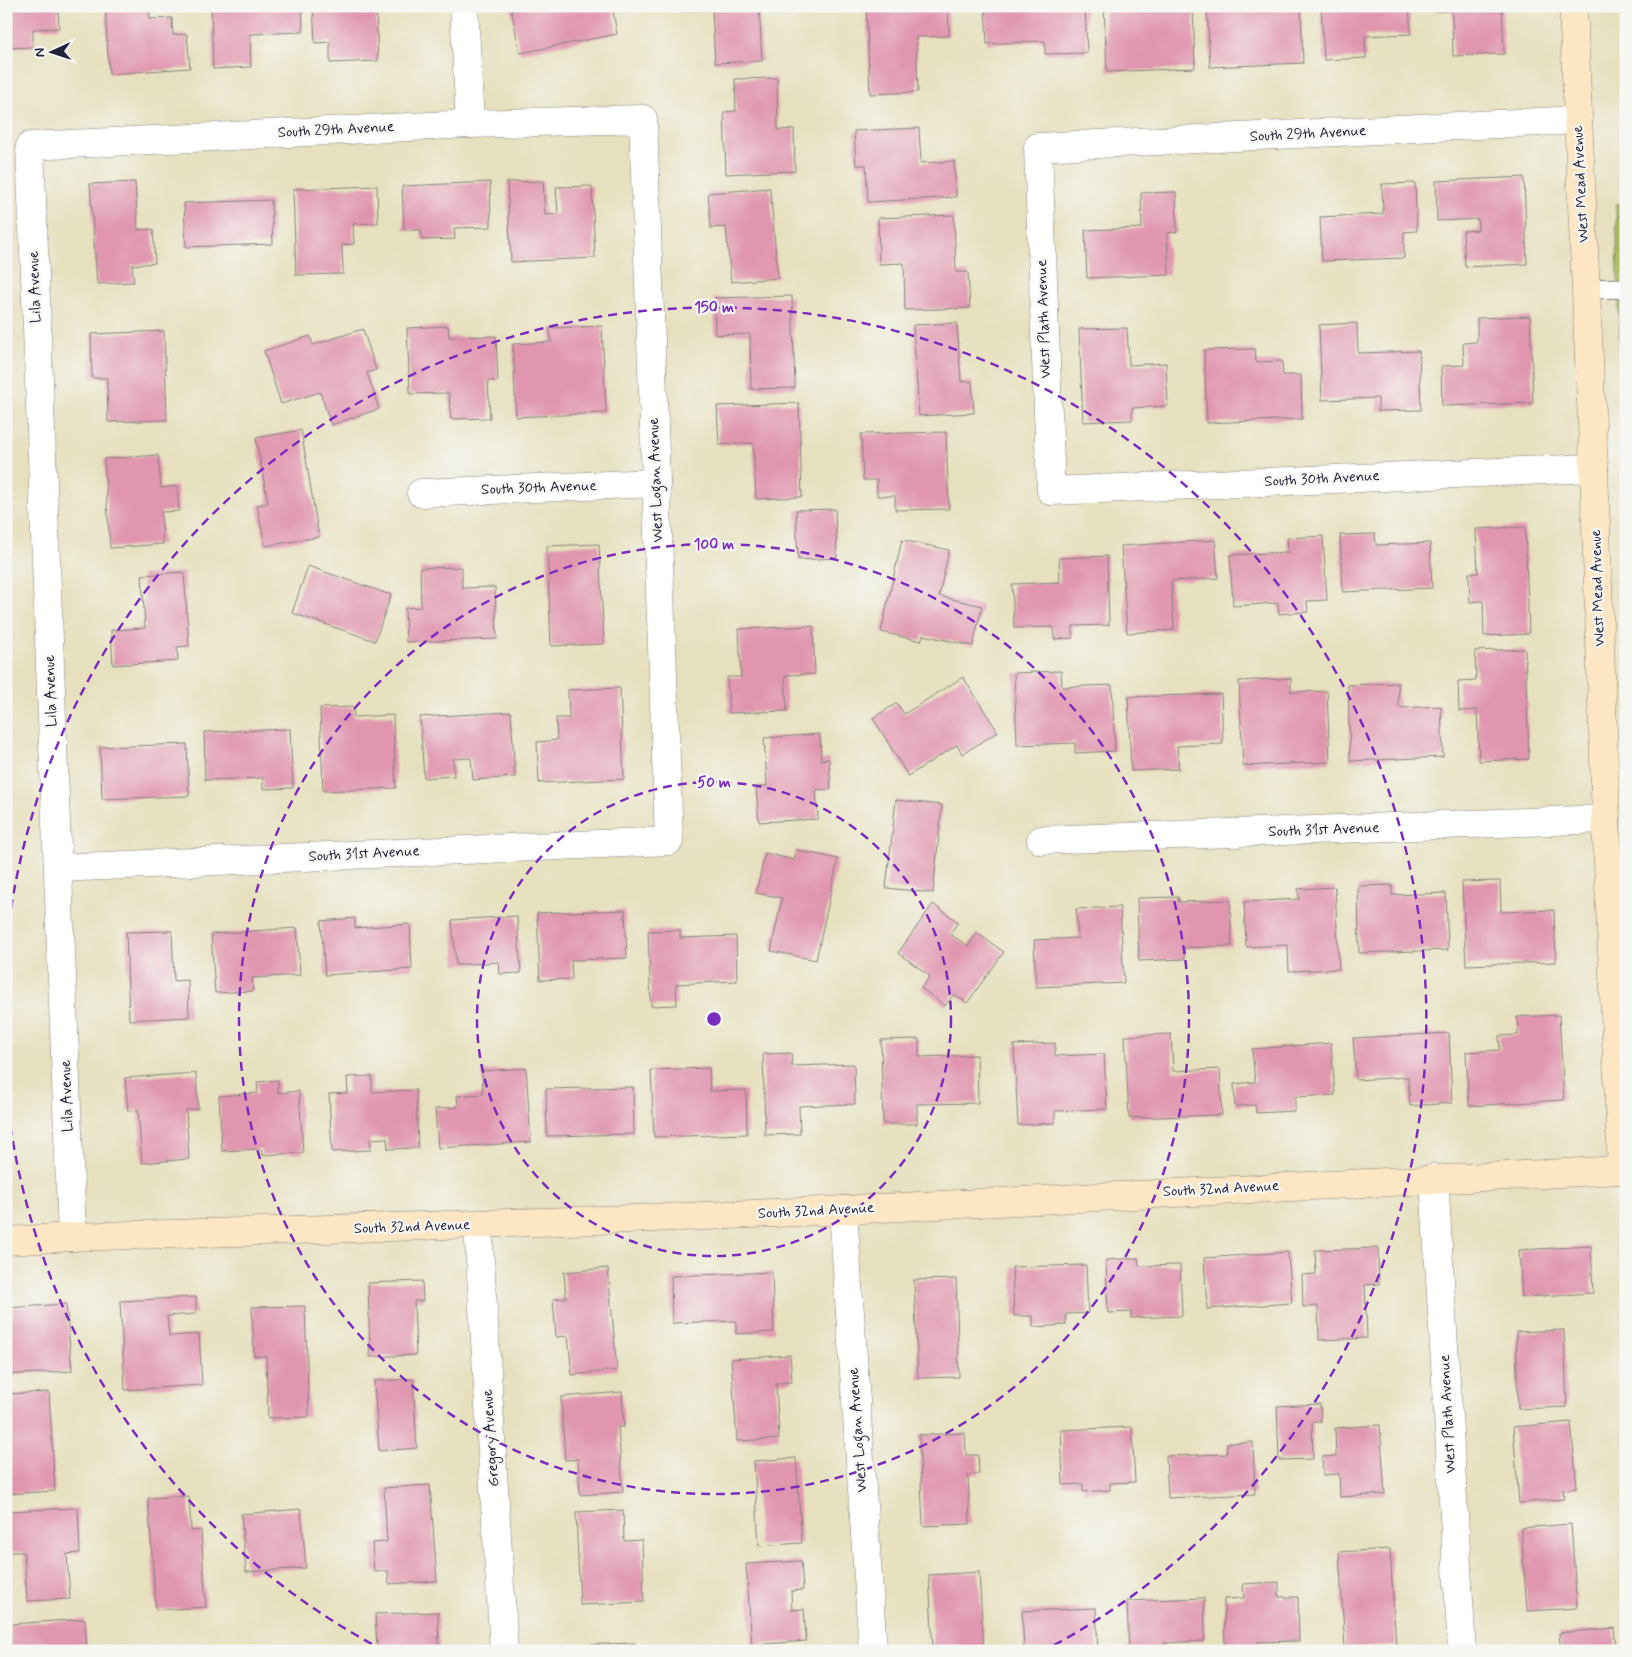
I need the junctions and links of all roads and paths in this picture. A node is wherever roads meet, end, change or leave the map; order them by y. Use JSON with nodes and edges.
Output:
{"nodes":[{"id":1,"x":464,"y":6,"type":"edge"},
{"id":2,"x":1573,"y":6,"type":"edge"},
{"id":3,"x":643,"y":119,"type":"joint"},
{"id":4,"x":1578,"y":120,"type":"junction"},
{"id":5,"x":470,"y":124,"type":"junction"},
{"id":6,"x":30,"y":146,"type":"joint"},
{"id":7,"x":1038,"y":147,"type":"joint"},
{"id":8,"x":1626,"y":288,"type":"edge"},
{"id":9,"x":1586,"y":290,"type":"junction"},
{"id":10,"x":1594,"y":468,"type":"junction"},
{"id":11,"x":656,"y":483,"type":"junction"},
{"id":12,"x":1051,"y":491,"type":"joint"},
{"id":13,"x":421,"y":493,"type":"dead end"},
{"id":14,"x":1606,"y":819,"type":"junction"},
{"id":15,"x":1041,"y":840,"type":"dead end"},
{"id":16,"x":669,"y":841,"type":"joint"},
{"id":17,"x":58,"y":868,"type":"junction"},
{"id":18,"x":1624,"y":1170,"type":"edge"},
{"id":19,"x":1434,"y":1178,"type":"junction"},
{"id":20,"x":843,"y":1210,"type":"junction"},
{"id":21,"x":478,"y":1225,"type":"junction"},
{"id":22,"x":72,"y":1237,"type":"junction"},
{"id":23,"x":6,"y":1240,"type":"edge"},
{"id":24,"x":504,"y":1651,"type":"edge"},
{"id":25,"x":873,"y":1651,"type":"edge"},
{"id":26,"x":1462,"y":1651,"type":"edge"}],
"edges":[{"from":1,"to":5,"type":"street"},
{"from":2,"to":4,"type":"street","name":"West Mead Avenue"},
{"from":3,"to":5,"type":"street","name":"South 29th Avenue"},
{"from":3,"to":11,"type":"street","name":"West Logan Avenue"},
{"from":4,"to":7,"type":"street","name":"South 29th Avenue"},
{"from":4,"to":9,"type":"street","name":"West Mead Avenue"},
{"from":5,"to":6,"type":"street","name":"South 29th Avenue"},
{"from":6,"to":17,"type":"street","name":"Lila Avenue"},
{"from":7,"to":12,"type":"street","name":"West Plath Avenue"},
{"from":8,"to":9,"type":"lane"},
{"from":9,"to":10,"type":"street","name":"West Mead Avenue"},
{"from":10,"to":12,"type":"street","name":"South 30th Avenue"},
{"from":10,"to":14,"type":"street","name":"West Mead Avenue"},
{"from":11,"to":13,"type":"street","name":"South 30th Avenue"},
{"from":11,"to":16,"type":"street","name":"West Logan Avenue"},
{"from":14,"to":15,"type":"street","name":"South 31st Avenue"},
{"from":14,"to":18,"type":"street","name":"West Mead Avenue"},
{"from":16,"to":17,"type":"street","name":"South 31st Avenue"},
{"from":17,"to":22,"type":"street","name":"Lila Avenue"},
{"from":18,"to":19,"type":"street","name":"South 32nd Avenue"},
{"from":19,"to":20,"type":"street","name":"South 32nd Avenue"},
{"from":19,"to":26,"type":"street","name":"West Plath Avenue"},
{"from":20,"to":21,"type":"street","name":"South 32nd Avenue"},
{"from":20,"to":25,"type":"street","name":"West Logan Avenue"},
{"from":21,"to":22,"type":"street","name":"South 32nd Avenue"},
{"from":21,"to":24,"type":"street","name":"Gregory Avenue"},
{"from":22,"to":23,"type":"street","name":"South 32nd Avenue"}]}
